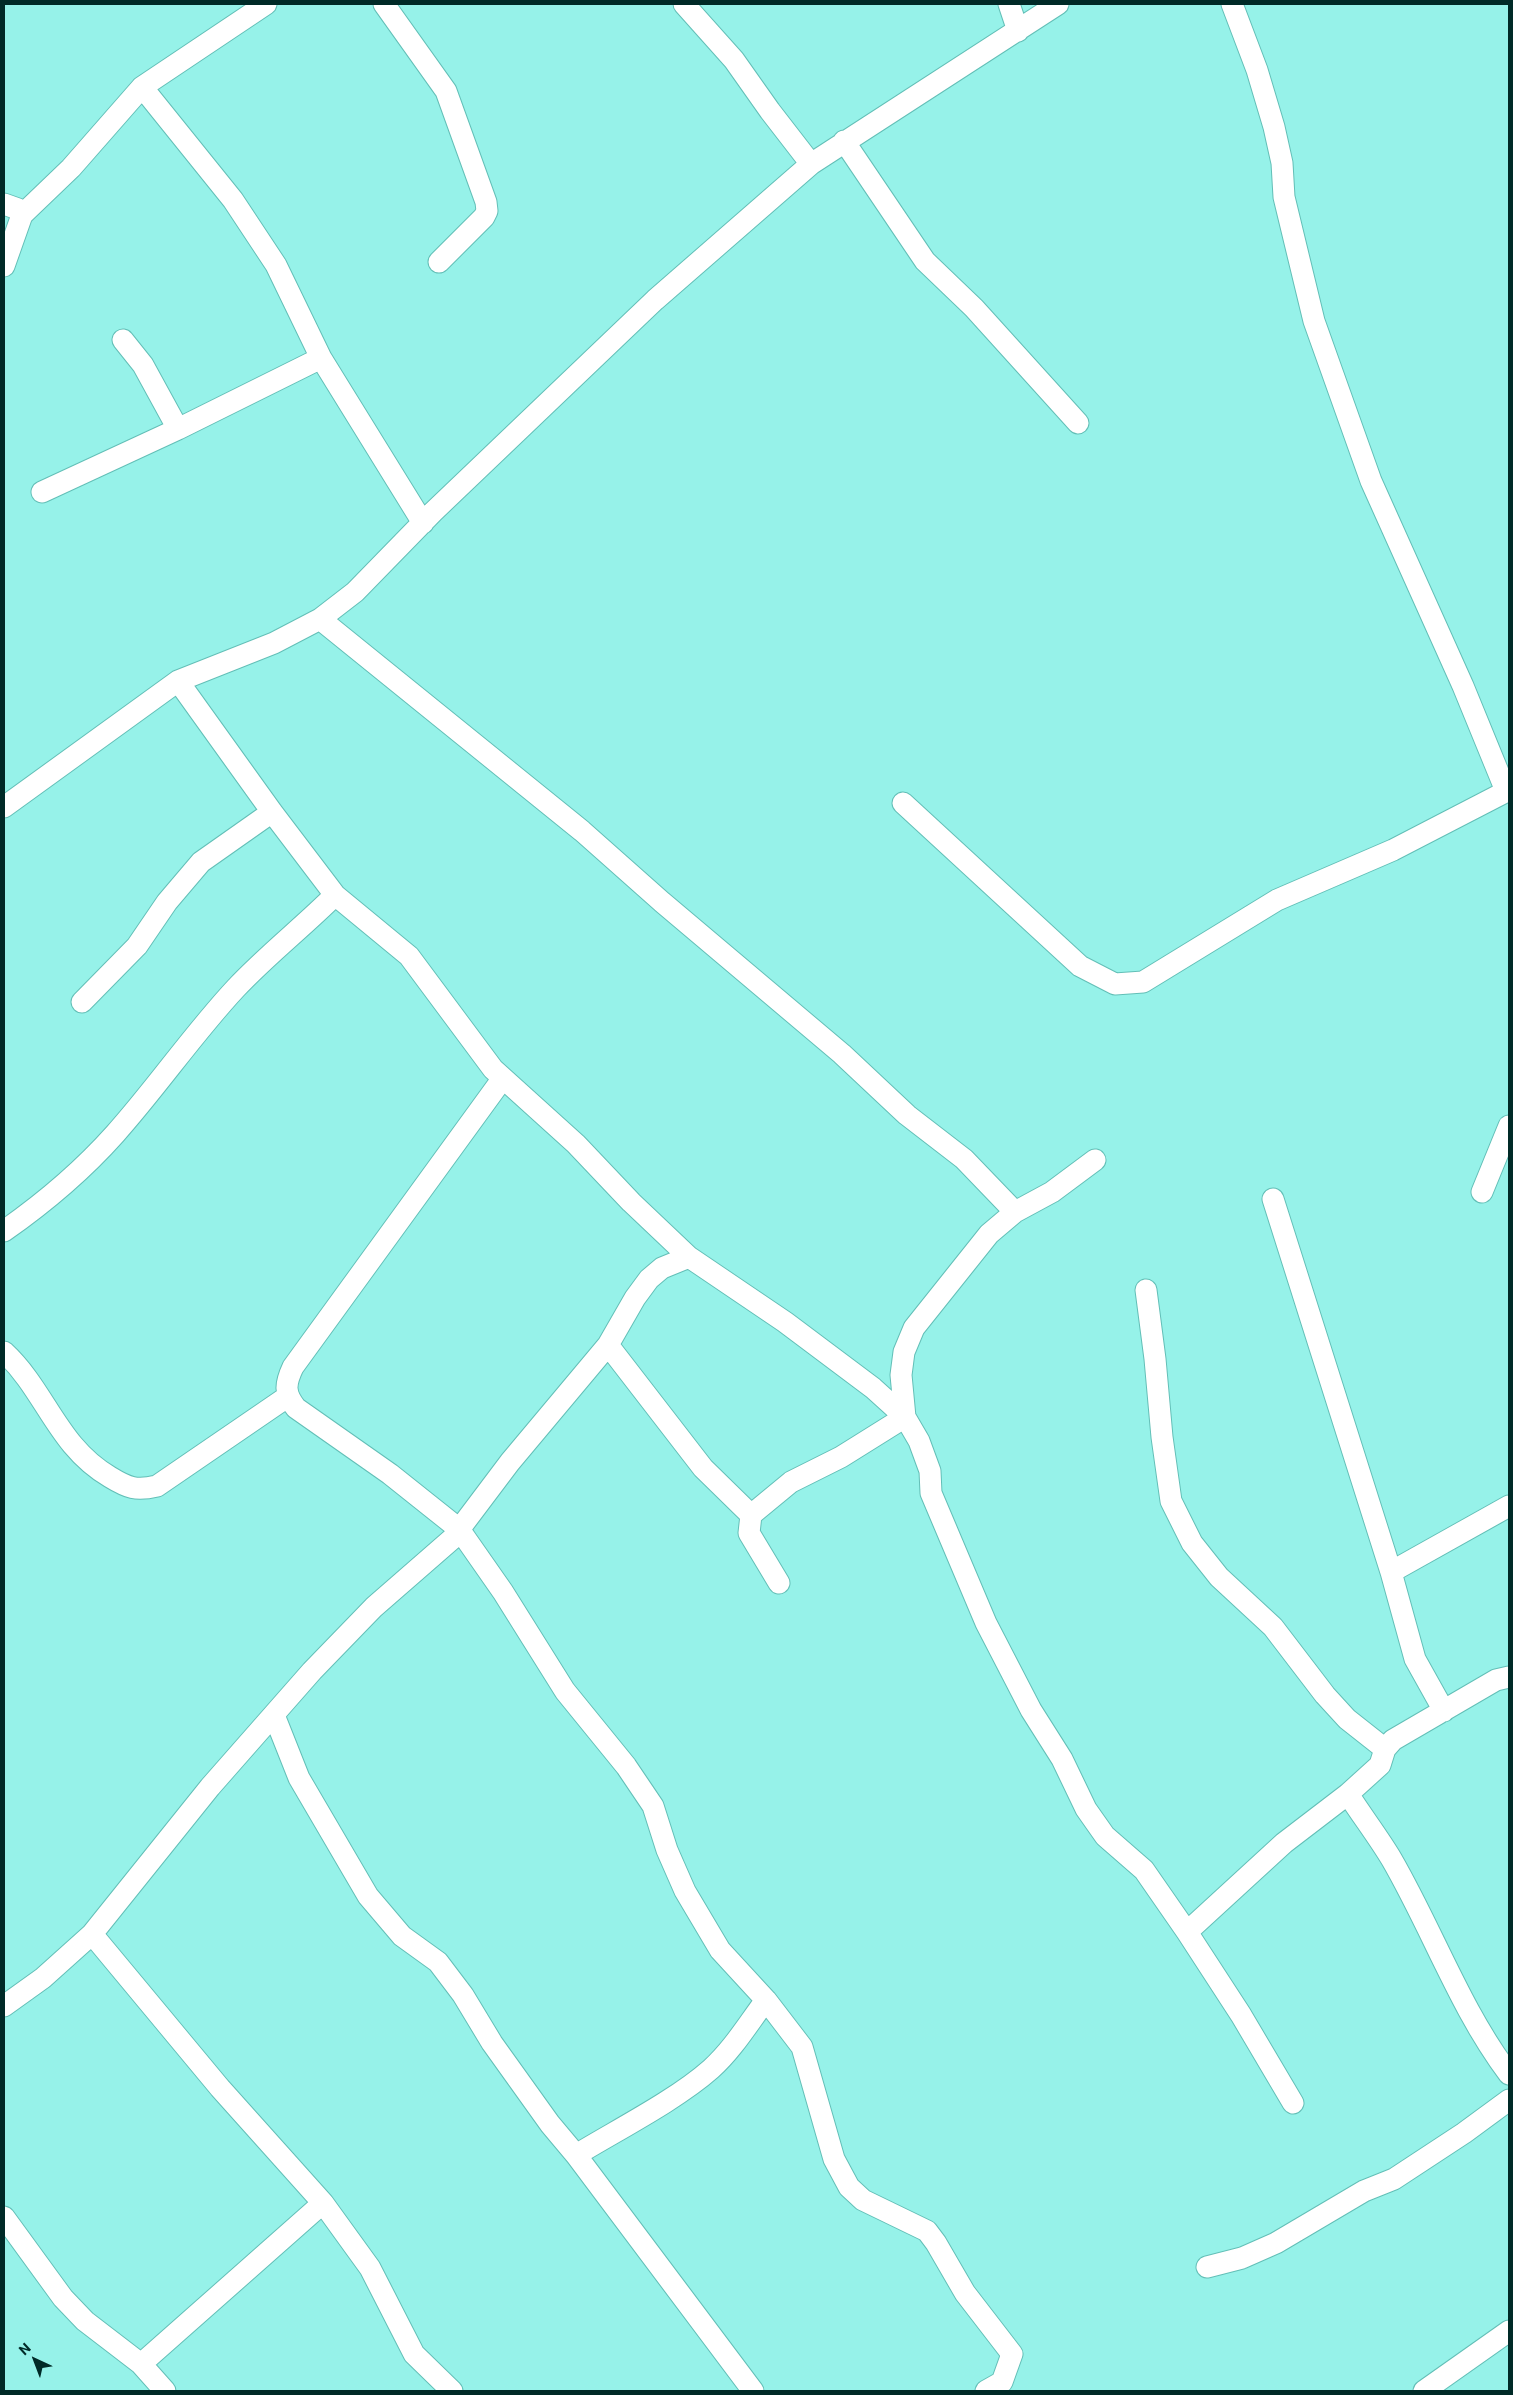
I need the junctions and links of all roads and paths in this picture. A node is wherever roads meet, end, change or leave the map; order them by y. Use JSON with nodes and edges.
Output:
{"nodes":[{"id":1,"x":266,"y":4,"type":"edge"},
{"id":2,"x":384,"y":4,"type":"edge"},
{"id":3,"x":684,"y":4,"type":"edge"},
{"id":4,"x":1009,"y":4,"type":"edge"},
{"id":5,"x":1058,"y":4,"type":"edge"},
{"id":6,"x":1232,"y":4,"type":"edge"},
{"id":7,"x":1018,"y":31,"type":"junction"},
{"id":8,"x":142,"y":87,"type":"junction"},
{"id":9,"x":844,"y":141,"type":"junction"},
{"id":10,"x":811,"y":164,"type":"junction"},
{"id":11,"x":4,"y":204,"type":"edge"},
{"id":12,"x":22,"y":215,"type":"junction"},
{"id":13,"x":439,"y":262,"type":"dead end"},
{"id":14,"x":4,"y":266,"type":"edge"},
{"id":15,"x":123,"y":340,"type":"dead end"},
{"id":16,"x":321,"y":358,"type":"junction"},
{"id":17,"x":1078,"y":423,"type":"dead end"},
{"id":18,"x":178,"y":429,"type":"junction"},
{"id":19,"x":42,"y":492,"type":"dead end"},
{"id":20,"x":423,"y":523,"type":"junction"},
{"id":21,"x":320,"y":619,"type":"junction"},
{"id":22,"x":178,"y":681,"type":"junction"},
{"id":23,"x":1507,"y":791,"type":"edge"},
{"id":24,"x":903,"y":803,"type":"dead end"},
{"id":25,"x":4,"y":806,"type":"edge"},
{"id":26,"x":272,"y":812,"type":"junction"},
{"id":27,"x":335,"y":895,"type":"junction"},
{"id":28,"x":82,"y":1002,"type":"dead end"},
{"id":29,"x":503,"y":1078,"type":"junction"},
{"id":30,"x":1509,"y":1126,"type":"edge"},
{"id":31,"x":1095,"y":1160,"type":"dead end"},
{"id":32,"x":1482,"y":1192,"type":"dead end"},
{"id":33,"x":1273,"y":1199,"type":"dead end"},
{"id":34,"x":1015,"y":1212,"type":"junction"},
{"id":35,"x":4,"y":1231,"type":"edge"},
{"id":36,"x":689,"y":1257,"type":"junction"},
{"id":37,"x":1146,"y":1290,"type":"dead end"},
{"id":38,"x":608,"y":1345,"type":"junction"},
{"id":39,"x":4,"y":1352,"type":"edge"},
{"id":40,"x":287,"y":1397,"type":"junction"},
{"id":41,"x":906,"y":1417,"type":"junction"},
{"id":42,"x":1509,"y":1506,"type":"edge"},
{"id":43,"x":751,"y":1515,"type":"junction"},
{"id":44,"x":459,"y":1529,"type":"junction"},
{"id":45,"x":1391,"y":1572,"type":"junction"},
{"id":46,"x":779,"y":1583,"type":"dead end"},
{"id":47,"x":1509,"y":1677,"type":"edge"},
{"id":48,"x":1444,"y":1711,"type":"junction"},
{"id":49,"x":274,"y":1715,"type":"junction"},
{"id":50,"x":1385,"y":1749,"type":"junction"},
{"id":51,"x":1348,"y":1794,"type":"junction"},
{"id":52,"x":1187,"y":1932,"type":"junction"},
{"id":53,"x":92,"y":1934,"type":"junction"},
{"id":54,"x":766,"y":2000,"type":"junction"},
{"id":55,"x":4,"y":2006,"type":"edge"},
{"id":56,"x":1509,"y":2074,"type":"edge"},
{"id":57,"x":1509,"y":2100,"type":"edge"},
{"id":58,"x":1293,"y":2103,"type":"dead end"},
{"id":59,"x":576,"y":2155,"type":"junction"},
{"id":60,"x":323,"y":2204,"type":"junction"},
{"id":61,"x":4,"y":2217,"type":"edge"},
{"id":62,"x":1207,"y":2267,"type":"dead end"},
{"id":63,"x":1509,"y":2331,"type":"edge"},
{"id":64,"x":141,"y":2364,"type":"junction"},
{"id":65,"x":165,"y":2391,"type":"edge"},
{"id":66,"x":452,"y":2391,"type":"edge"},
{"id":67,"x":753,"y":2391,"type":"edge"},
{"id":68,"x":986,"y":2391,"type":"edge"},
{"id":69,"x":1424,"y":2391,"type":"edge"}],
"edges":[{"from":1,"to":8,"type":"street"},
{"from":2,"to":13,"type":"street"},
{"from":3,"to":10,"type":"street"},
{"from":4,"to":7,"type":"street"},
{"from":5,"to":7,"type":"street"},
{"from":6,"to":23,"type":"street"},
{"from":7,"to":9,"type":"street"},
{"from":8,"to":12,"type":"street"},
{"from":8,"to":16,"type":"street"},
{"from":9,"to":10,"type":"street"},
{"from":9,"to":17,"type":"street"},
{"from":10,"to":20,"type":"street"},
{"from":11,"to":12,"type":"street"},
{"from":12,"to":14,"type":"street"},
{"from":15,"to":18,"type":"street"},
{"from":16,"to":18,"type":"street"},
{"from":16,"to":20,"type":"street"},
{"from":18,"to":19,"type":"street"},
{"from":20,"to":21,"type":"street"},
{"from":21,"to":22,"type":"street"},
{"from":21,"to":34,"type":"street"},
{"from":22,"to":25,"type":"street"},
{"from":22,"to":26,"type":"street"},
{"from":23,"to":24,"type":"street"},
{"from":26,"to":27,"type":"street"},
{"from":26,"to":28,"type":"street"},
{"from":27,"to":29,"type":"street"},
{"from":27,"to":35,"type":"street"},
{"from":29,"to":36,"type":"street"},
{"from":29,"to":40,"type":"street"},
{"from":30,"to":32,"type":"street"},
{"from":31,"to":34,"type":"street"},
{"from":33,"to":45,"type":"street"},
{"from":34,"to":41,"type":"street"},
{"from":36,"to":38,"type":"street"},
{"from":36,"to":41,"type":"street"},
{"from":37,"to":50,"type":"street"},
{"from":38,"to":43,"type":"street"},
{"from":38,"to":44,"type":"street"},
{"from":39,"to":40,"type":"street"},
{"from":40,"to":44,"type":"street"},
{"from":41,"to":43,"type":"street"},
{"from":41,"to":52,"type":"street"},
{"from":42,"to":45,"type":"street"},
{"from":43,"to":46,"type":"street"},
{"from":44,"to":49,"type":"street"},
{"from":44,"to":54,"type":"street"},
{"from":45,"to":48,"type":"street"},
{"from":47,"to":48,"type":"street"},
{"from":48,"to":50,"type":"street"},
{"from":49,"to":53,"type":"street"},
{"from":49,"to":59,"type":"street"},
{"from":50,"to":51,"type":"street"},
{"from":51,"to":52,"type":"street"},
{"from":51,"to":56,"type":"street"},
{"from":52,"to":58,"type":"street"},
{"from":53,"to":55,"type":"street"},
{"from":53,"to":60,"type":"street"},
{"from":54,"to":59,"type":"street"},
{"from":54,"to":68,"type":"street"},
{"from":57,"to":62,"type":"street"},
{"from":59,"to":67,"type":"street"},
{"from":60,"to":64,"type":"street"},
{"from":60,"to":66,"type":"street"},
{"from":61,"to":64,"type":"street"},
{"from":63,"to":69,"type":"street"},
{"from":64,"to":65,"type":"street"}]}
